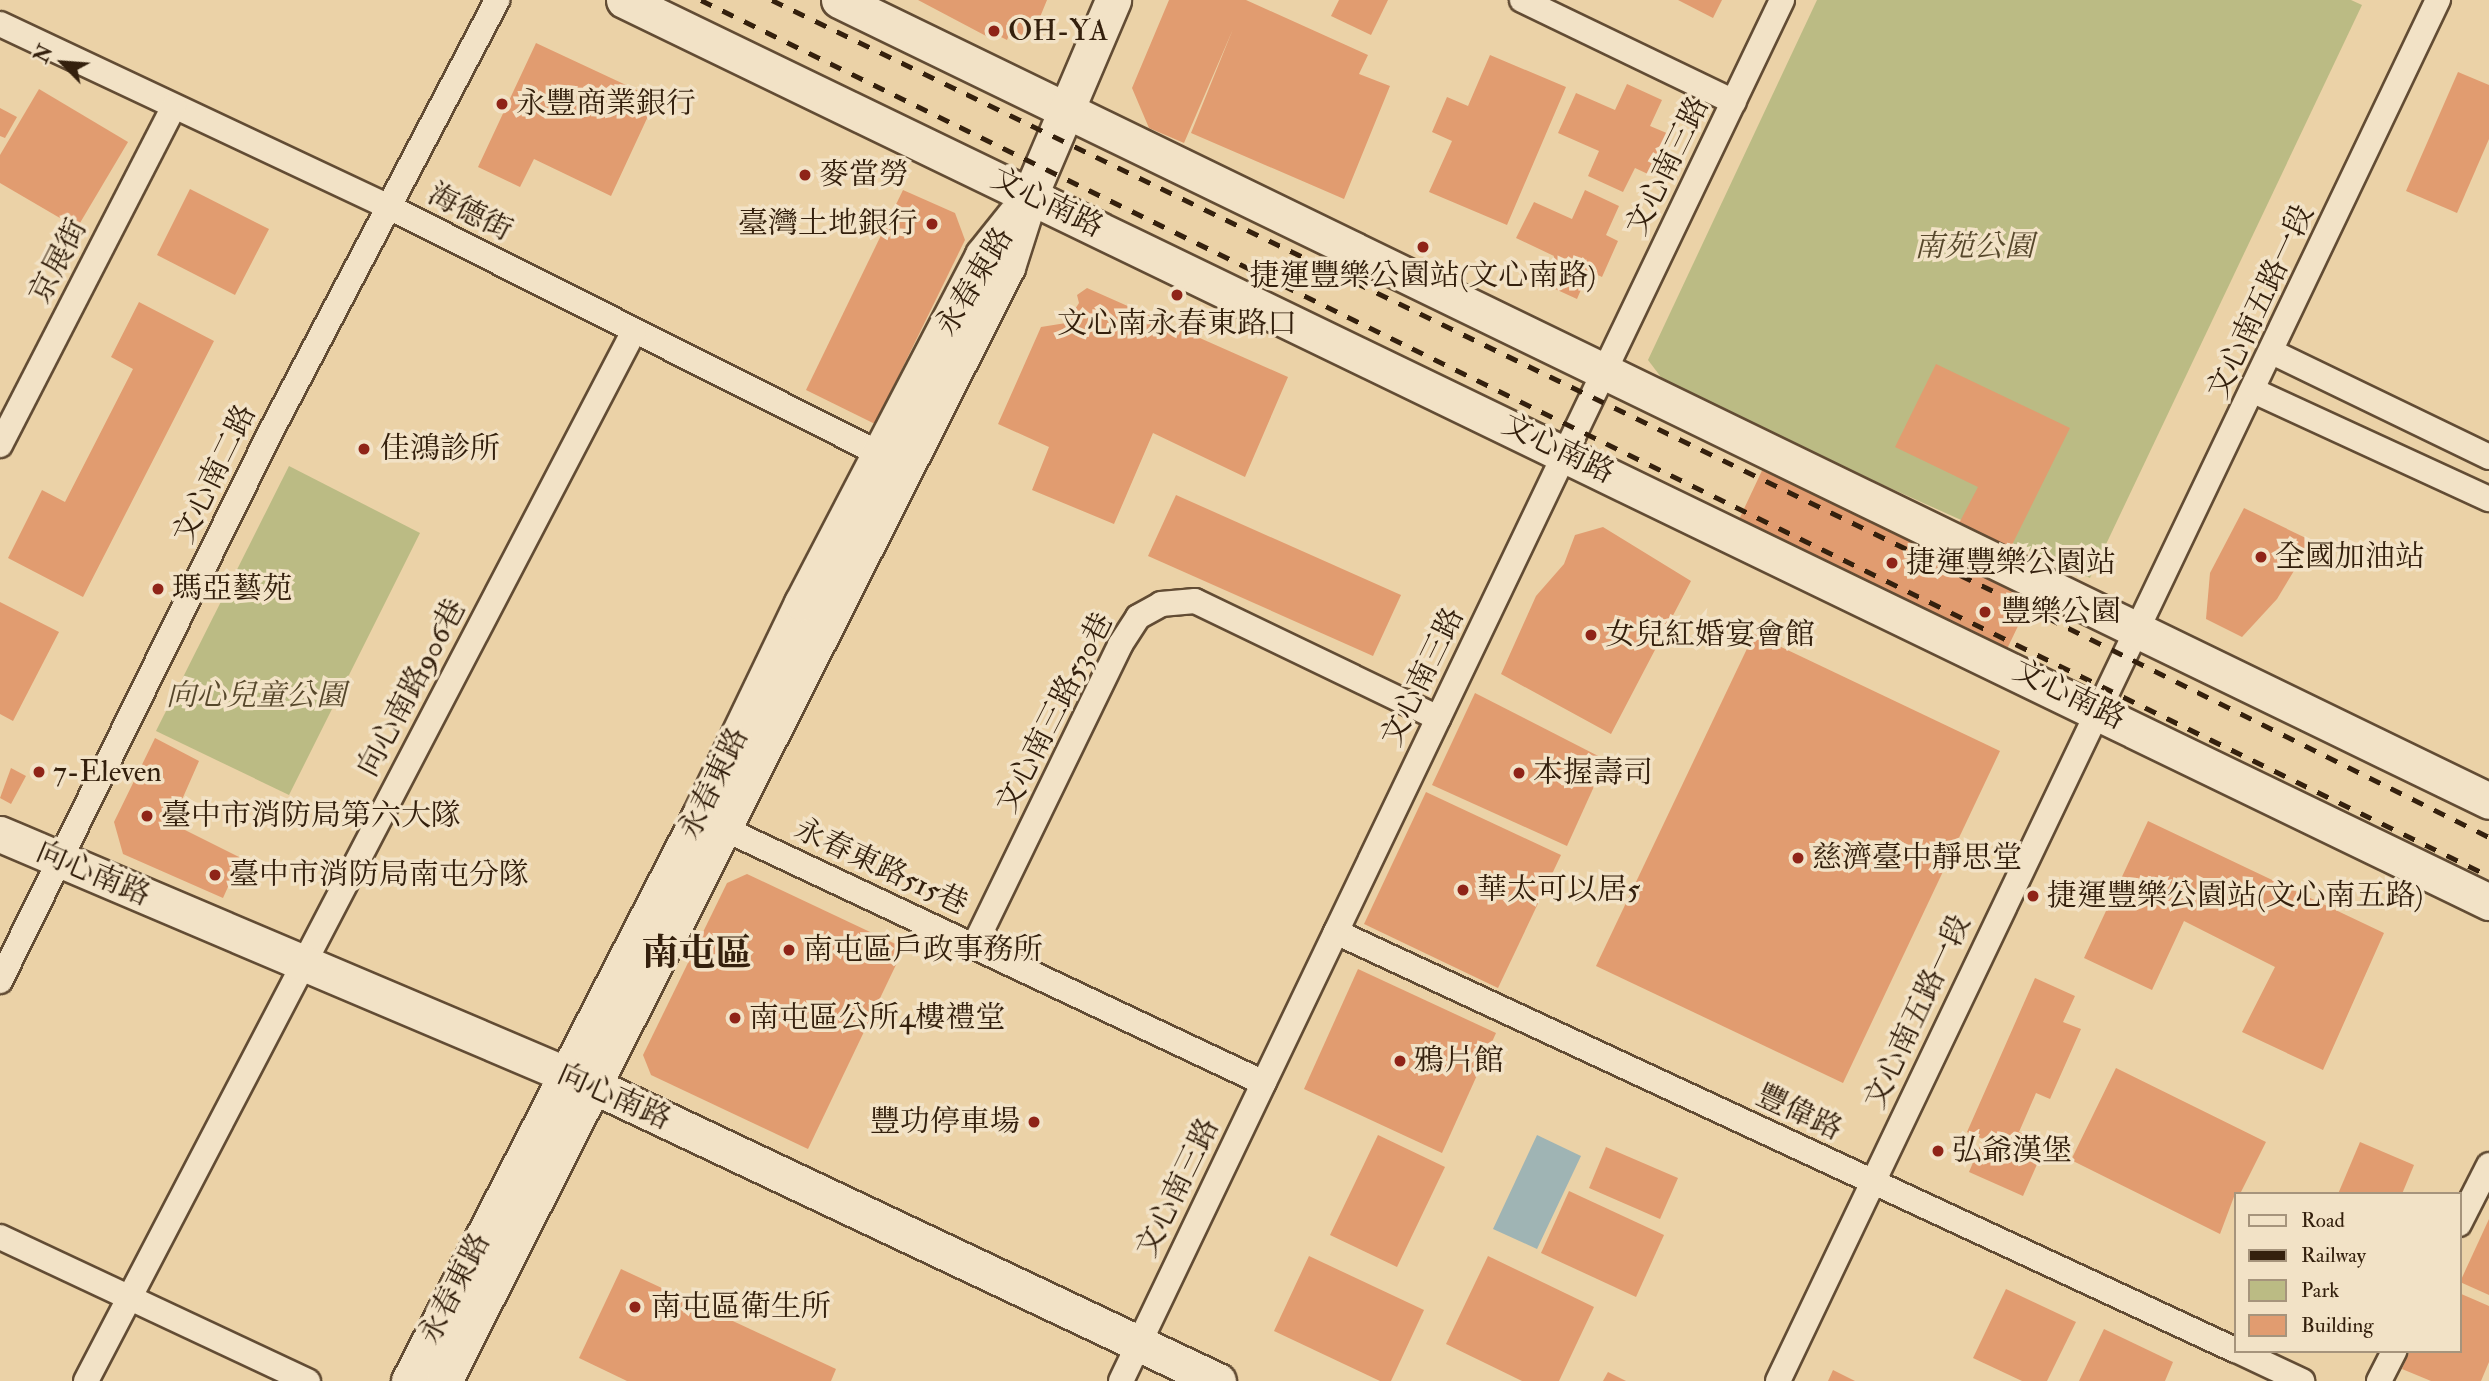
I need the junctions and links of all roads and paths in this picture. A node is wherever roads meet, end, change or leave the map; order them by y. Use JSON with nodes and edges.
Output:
{"nodes":[{"id":1,"x":498,"y":0,"type":"edge"},
{"id":2,"x":624,"y":0,"type":"edge"},
{"id":3,"x":839,"y":0,"type":"edge"},
{"id":4,"x":1113,"y":0,"type":"edge"},
{"id":5,"x":1522,"y":0,"type":"edge"},
{"id":6,"x":1782,"y":0,"type":"edge"},
{"id":7,"x":2438,"y":0,"type":"edge"},
{"id":8,"x":0,"y":23,"type":"edge"},
{"id":9,"x":1734,"y":102,"type":"junction"},
{"id":10,"x":174,"y":107,"type":"junction"},
{"id":11,"x":1066,"y":110,"type":"junction"},
{"id":12,"x":1030,"y":195,"type":"junction"},
{"id":13,"x":389,"y":207,"type":"junction"},
{"id":14,"x":634,"y":331,"type":"junction"},
{"id":15,"x":2272,"y":352,"type":"junction"},
{"id":16,"x":1605,"y":370,"type":"junction"},
{"id":17,"x":2254,"y":391,"type":"junction"},
{"id":18,"x":0,"y":444,"type":"edge"},
{"id":19,"x":1566,"y":453,"type":"junction"},
{"id":20,"x":2489,"y":457,"type":"edge"},
{"id":21,"x":894,"y":461,"type":"junction"},
{"id":22,"x":2489,"y":499,"type":"edge"},
{"id":23,"x":2140,"y":630,"type":"junction"},
{"id":24,"x":2096,"y":708,"type":"junction"},
{"id":25,"x":1438,"y":718,"type":"junction"},
{"id":26,"x":2489,"y":801,"type":"edge"},
{"id":27,"x":712,"y":823,"type":"junction"},
{"id":28,"x":0,"y":834,"type":"edge"},
{"id":29,"x":60,"y":860,"type":"junction"},
{"id":30,"x":2489,"y":902,"type":"edge"},
{"id":31,"x":1336,"y":933,"type":"junction"},
{"id":32,"x":974,"y":946,"type":"junction"},
{"id":33,"x":303,"y":963,"type":"junction"},
{"id":34,"x":0,"y":981,"type":"edge"},
{"id":35,"x":581,"y":1081,"type":"junction"},
{"id":36,"x":1264,"y":1083,"type":"junction"},
{"id":37,"x":2489,"y":1165,"type":"edge"},
{"id":38,"x":1872,"y":1182,"type":"junction"},
{"id":39,"x":2461,"y":1220,"type":"edge"},
{"id":40,"x":0,"y":1237,"type":"edge"},
{"id":41,"x":129,"y":1297,"type":"junction"},
{"id":42,"x":1139,"y":1343,"type":"junction"},
{"id":43,"x":2234,"y":1350,"type":"edge"},
{"id":44,"x":2240,"y":1353,"type":"edge"},
{"id":45,"x":2393,"y":1353,"type":"edge"},
{"id":46,"x":86,"y":1381,"type":"edge"},
{"id":47,"x":308,"y":1381,"type":"edge"},
{"id":48,"x":408,"y":1381,"type":"edge"},
{"id":49,"x":444,"y":1381,"type":"edge"},
{"id":50,"x":1121,"y":1381,"type":"edge"},
{"id":51,"x":1218,"y":1381,"type":"edge"},
{"id":52,"x":1778,"y":1381,"type":"edge"},
{"id":53,"x":2302,"y":1381,"type":"edge"},
{"id":54,"x":2379,"y":1381,"type":"edge"}],
"edges":[{"from":1,"to":13,"type":"street","name":"文心南二路"},
{"from":2,"to":12,"type":"main road","name":"文心南路"},
{"from":3,"to":11,"type":"main road"},
{"from":4,"to":11,"type":"main road","name":"永春東路"},
{"from":5,"to":9,"type":"street"},
{"from":6,"to":9,"type":"street","name":"文心南三路"},
{"from":7,"to":15,"type":"street","name":"文心南五路一段"},
{"from":8,"to":10,"type":"street","name":"海德街"},
{"from":9,"to":16,"type":"street","name":"文心南三路"},
{"from":10,"to":13,"type":"street","name":"海德街"},
{"from":10,"to":18,"type":"street","name":"京展街"},
{"from":11,"to":12,"type":"main road","name":"永春東路"},
{"from":11,"to":16,"type":"main road"},
{"from":12,"to":19,"type":"main road","name":"文心南路"},
{"from":12,"to":21,"type":"main road","name":"永春東路"},
{"from":13,"to":14,"type":"street","name":"海德街"},
{"from":13,"to":29,"type":"street","name":"文心南二路"},
{"from":14,"to":21,"type":"street","name":"海德街"},
{"from":14,"to":33,"type":"street","name":"向心南路906巷"},
{"from":15,"to":17,"type":"street","name":"文心南五路一段"},
{"from":15,"to":20,"type":"street"},
{"from":16,"to":19,"type":"street","name":"文心南三路"},
{"from":16,"to":23,"type":"main road"},
{"from":17,"to":22,"type":"street"},
{"from":17,"to":23,"type":"street","name":"文心南五路一段"},
{"from":19,"to":24,"type":"main road","name":"文心南路"},
{"from":19,"to":25,"type":"street","name":"文心南三路"},
{"from":21,"to":27,"type":"main road","name":"永春東路"},
{"from":23,"to":24,"type":"street","name":"文心南五路一段"},
{"from":23,"to":26,"type":"main road"},
{"from":24,"to":30,"type":"main road","name":"文心南路"},
{"from":24,"to":38,"type":"street","name":"文心南五路一段"},
{"from":25,"to":31,"type":"street","name":"文心南三路"},
{"from":25,"to":32,"type":"street","name":"文心南三路530巷"},
{"from":27,"to":32,"type":"street","name":"永春東路515巷"},
{"from":27,"to":35,"type":"main road","name":"永春東路"},
{"from":28,"to":29,"type":"main road","name":"向心南路"},
{"from":29,"to":33,"type":"main road","name":"向心南路"},
{"from":29,"to":34,"type":"street","name":"文心南二路"},
{"from":31,"to":36,"type":"street","name":"文心南三路"},
{"from":31,"to":38,"type":"street","name":"豐偉路"},
{"from":32,"to":36,"type":"street","name":"永春東路515巷"},
{"from":33,"to":35,"type":"main road","name":"向心南路"},
{"from":33,"to":41,"type":"street","name":"向心南路906巷"},
{"from":35,"to":42,"type":"main road","name":"向心南路"},
{"from":35,"to":48,"type":"main road","name":"永春東路"},
{"from":35,"to":49,"type":"main road","name":"永春東路"},
{"from":36,"to":42,"type":"street","name":"文心南三路"},
{"from":37,"to":39,"type":"street"},
{"from":38,"to":43,"type":"street","name":"豐偉路"},
{"from":38,"to":52,"type":"street","name":"文心南五路一段"},
{"from":40,"to":41,"type":"street"},
{"from":41,"to":46,"type":"street","name":"向心南路906巷"},
{"from":41,"to":47,"type":"street"},
{"from":42,"to":50,"type":"street","name":"文心南三路"},
{"from":42,"to":51,"type":"main road","name":"向心南路"},
{"from":44,"to":53,"type":"street","name":"豐偉路"},
{"from":45,"to":54,"type":"street"}]}
